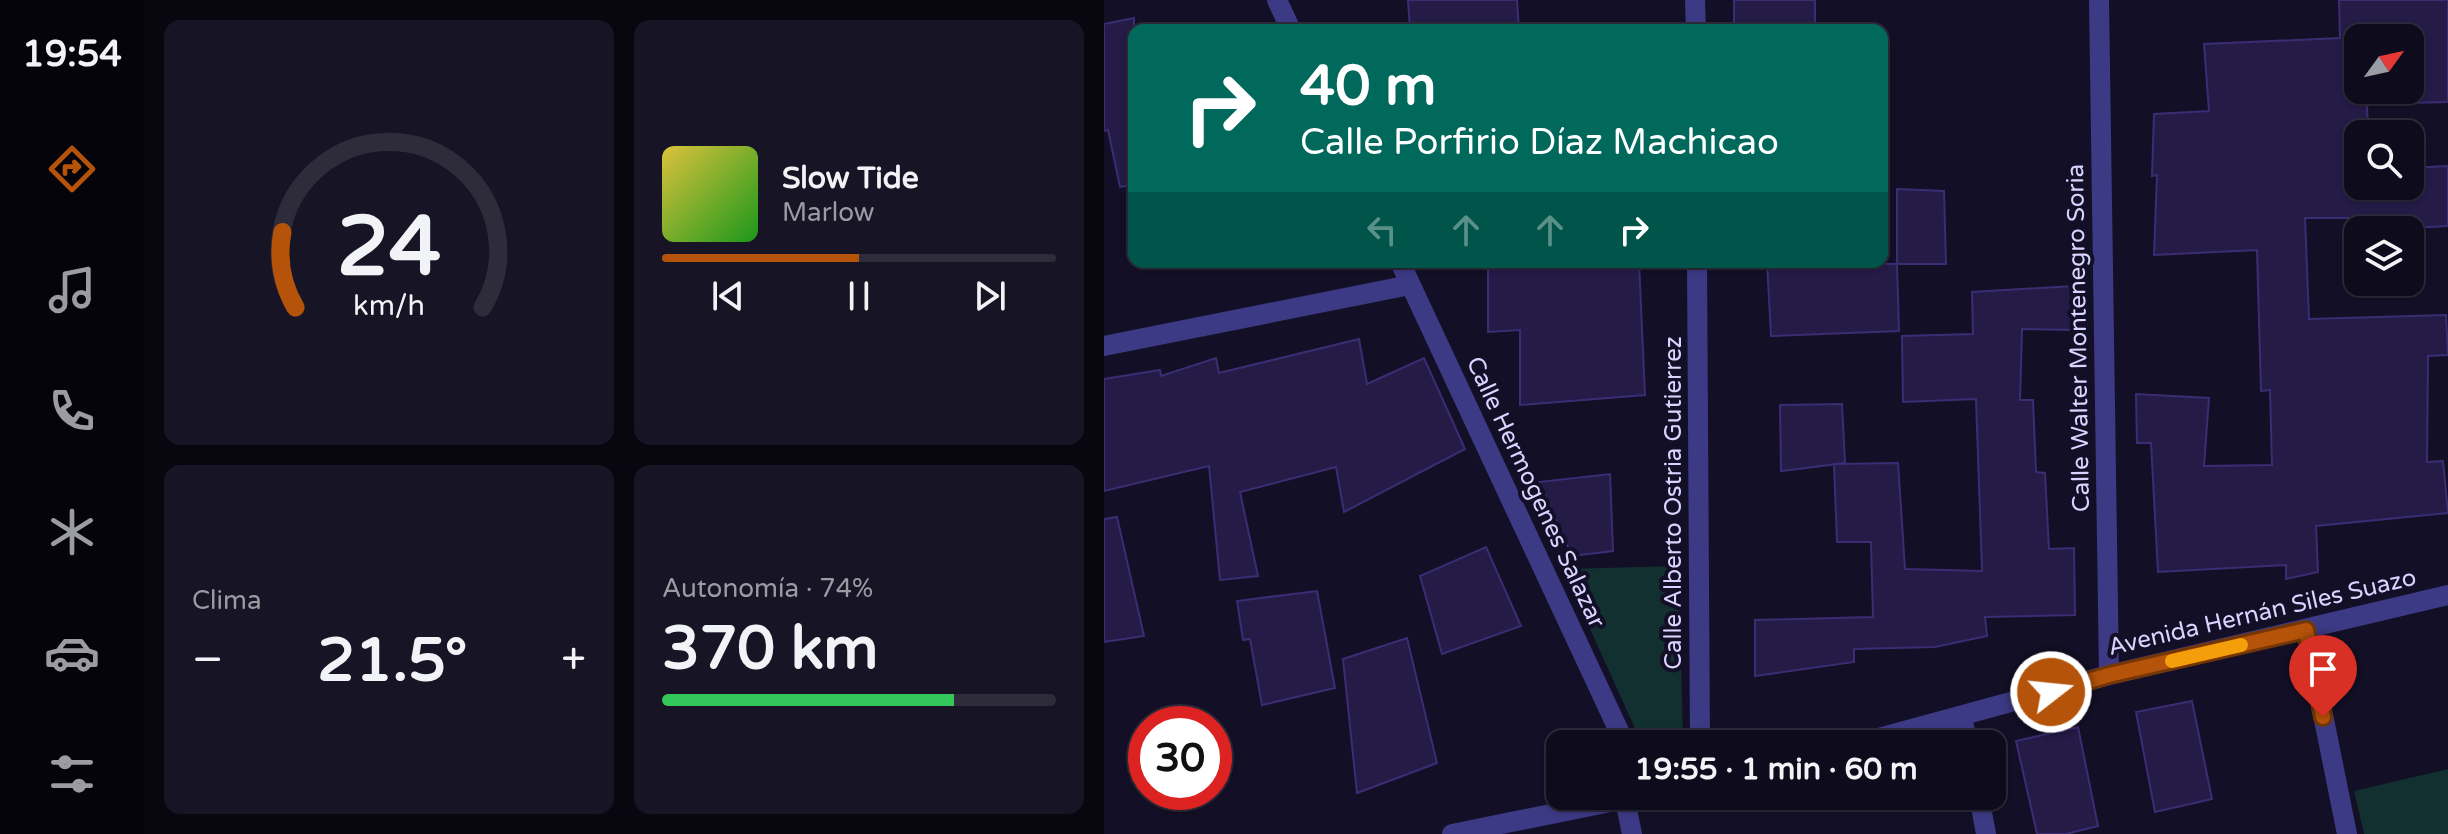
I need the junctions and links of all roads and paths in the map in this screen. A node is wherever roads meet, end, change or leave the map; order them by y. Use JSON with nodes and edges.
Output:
{"nodes":[{"id":1,"x":1277,"y":0,"type":"edge"},
{"id":2,"x":1695,"y":0,"type":"edge"},
{"id":3,"x":2099,"y":0,"type":"edge"},
{"id":4,"x":1288,"y":24,"type":"edge"},
{"id":5,"x":1696,"y":24,"type":"edge"},
{"id":6,"x":1403,"y":268,"type":"edge"},
{"id":7,"x":1697,"y":268,"type":"edge"},
{"id":8,"x":1410,"y":285,"type":"junction"},
{"id":9,"x":1104,"y":346,"type":"edge"},
{"id":10,"x":2448,"y":595,"type":"edge"},
{"id":11,"x":2306,"y":630,"type":"junction"},
{"id":12,"x":2109,"y":675,"type":"junction"},
{"id":13,"x":1962,"y":718,"type":"junction"},
{"id":14,"x":1618,"y":730,"type":"edge"},
{"id":15,"x":1700,"y":730,"type":"edge"},
{"id":16,"x":1914,"y":730,"type":"edge"},
{"id":17,"x":1965,"y":730,"type":"edge"},
{"id":18,"x":1572,"y":810,"type":"edge"},
{"id":19,"x":1632,"y":810,"type":"edge"},
{"id":20,"x":1982,"y":810,"type":"edge"},
{"id":21,"x":1452,"y":834,"type":"edge"},
{"id":22,"x":1632,"y":834,"type":"edge"},
{"id":23,"x":1986,"y":834,"type":"edge"},
{"id":24,"x":2347,"y":834,"type":"edge"}],
"edges":[{"from":1,"to":4,"type":"street"},
{"from":2,"to":5,"type":"street"},
{"from":3,"to":12,"type":"street","name":"Calle Walter Montenegro Soria"},
{"from":6,"to":8,"type":"street","name":"Calle Hermogenes Salazar"},
{"from":7,"to":15,"type":"street","name":"Calle Alberto Ostria Gutierrez"},
{"from":8,"to":9,"type":"street"},
{"from":8,"to":14,"type":"street","name":"Calle Hermogenes Salazar"},
{"from":10,"to":11,"type":"street","name":"Avenida Hernán Siles Suazo"},
{"from":11,"to":12,"type":"street","name":"Avenida Hernán Siles Suazo"},
{"from":11,"to":24,"type":"street"},
{"from":12,"to":13,"type":"street","name":"Avenida Hernán Siles Suazo"},
{"from":13,"to":16,"type":"street","name":"Avenida Hernán Siles Suazo"},
{"from":13,"to":17,"type":"street"},
{"from":18,"to":21,"type":"street"},
{"from":19,"to":22,"type":"street"},
{"from":20,"to":23,"type":"street"}]}
